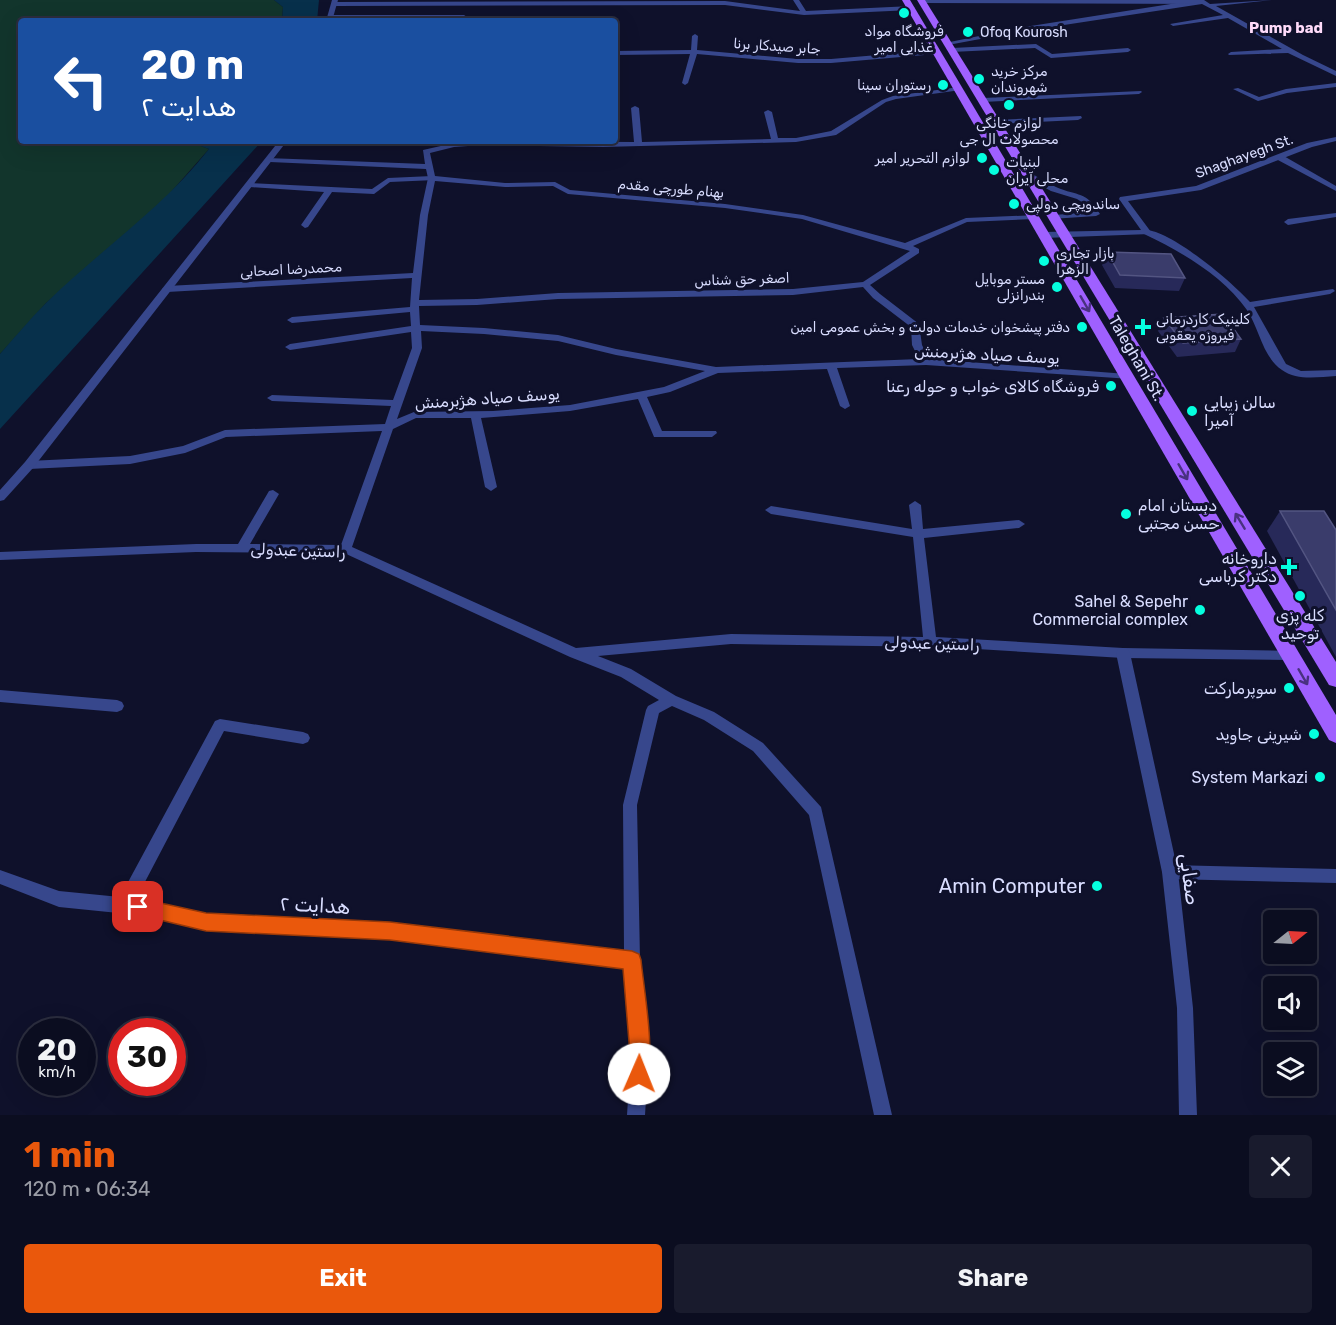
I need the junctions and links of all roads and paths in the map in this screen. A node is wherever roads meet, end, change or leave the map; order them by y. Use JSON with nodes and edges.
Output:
{"nodes":[{"id":1,"x":796,"y":0,"type":"edge"},
{"id":2,"x":1269,"y":0,"type":"edge"},
{"id":3,"x":1011,"y":1,"type":"edge"},
{"id":4,"x":1085,"y":1,"type":"edge"},
{"id":5,"x":1201,"y":1,"type":"edge"},
{"id":6,"x":335,"y":2,"type":"edge"},
{"id":7,"x":471,"y":2,"type":"edge"},
{"id":8,"x":614,"y":2,"type":"edge"},
{"id":9,"x":914,"y":3,"type":"edge"},
{"id":10,"x":1212,"y":5,"type":"junction"},
{"id":11,"x":804,"y":13,"type":"junction"},
{"id":12,"x":1230,"y":16,"type":"junction"},
{"id":13,"x":329,"y":18,"type":"edge"},
{"id":14,"x":463,"y":18,"type":"edge"},
{"id":15,"x":1173,"y":24,"type":"dead end"},
{"id":16,"x":695,"y":36,"type":"dead end"},
{"id":17,"x":945,"y":48,"type":"junction"},
{"id":18,"x":1128,"y":50,"type":"dead end"},
{"id":19,"x":1288,"y":51,"type":"junction"},
{"id":20,"x":618,"y":52,"type":"edge"},
{"id":21,"x":694,"y":52,"type":"junction"},
{"id":22,"x":1231,"y":54,"type":"dead end"},
{"id":23,"x":1336,"y":74,"type":"edge"},
{"id":24,"x":685,"y":83,"type":"dead end"},
{"id":25,"x":1336,"y":85,"type":"edge"},
{"id":26,"x":959,"y":89,"type":"junction"},
{"id":27,"x":1236,"y":89,"type":"dead end"},
{"id":28,"x":1139,"y":92,"type":"dead end"},
{"id":29,"x":983,"y":100,"type":"junction"},
{"id":30,"x":635,"y":108,"type":"dead end"},
{"id":31,"x":768,"y":112,"type":"dead end"},
{"id":32,"x":1078,"y":118,"type":"dead end"},
{"id":33,"x":996,"y":122,"type":"junction"},
{"id":34,"x":1336,"y":140,"type":"edge"},
{"id":35,"x":775,"y":141,"type":"junction"},
{"id":36,"x":618,"y":143,"type":"edge"},
{"id":37,"x":638,"y":143,"type":"junction"},
{"id":38,"x":281,"y":144,"type":"edge"},
{"id":39,"x":457,"y":144,"type":"edge"},
{"id":40,"x":1279,"y":157,"type":"junction"},
{"id":41,"x":270,"y":160,"type":"junction"},
{"id":42,"x":429,"y":167,"type":"junction"},
{"id":43,"x":1028,"y":175,"type":"junction"},
{"id":44,"x":432,"y":178,"type":"junction"},
{"id":45,"x":250,"y":185,"type":"junction"},
{"id":46,"x":1336,"y":189,"type":"edge"},
{"id":47,"x":330,"y":190,"type":"junction"},
{"id":48,"x":1336,"y":215,"type":"edge"},
{"id":49,"x":1034,"y":217,"type":"junction"},
{"id":50,"x":1054,"y":217,"type":"junction"},
{"id":51,"x":1288,"y":222,"type":"dead end"},
{"id":52,"x":305,"y":225,"type":"dead end"},
{"id":53,"x":1147,"y":232,"type":"junction"},
{"id":54,"x":1044,"y":235,"type":"junction"},
{"id":55,"x":1065,"y":235,"type":"junction"},
{"id":56,"x":906,"y":246,"type":"junction"},
{"id":57,"x":417,"y":275,"type":"junction"},
{"id":58,"x":865,"y":284,"type":"junction"},
{"id":59,"x":167,"y":289,"type":"junction"},
{"id":60,"x":1330,"y":291,"type":"dead end"},
{"id":61,"x":1247,"y":305,"type":"junction"},
{"id":62,"x":414,"y":306,"type":"junction"},
{"id":63,"x":292,"y":320,"type":"dead end"},
{"id":64,"x":416,"y":328,"type":"junction"},
{"id":65,"x":290,"y":347,"type":"dead end"},
{"id":66,"x":926,"y":362,"type":"junction"},
{"id":67,"x":831,"y":366,"type":"junction"},
{"id":68,"x":717,"y":370,"type":"junction"},
{"id":69,"x":1336,"y":373,"type":"edge"},
{"id":70,"x":1127,"y":377,"type":"junction"},
{"id":71,"x":641,"y":394,"type":"junction"},
{"id":72,"x":272,"y":398,"type":"dead end"},
{"id":73,"x":398,"y":403,"type":"junction"},
{"id":74,"x":845,"y":406,"type":"dead end"},
{"id":75,"x":475,"y":414,"type":"junction"},
{"id":76,"x":388,"y":427,"type":"junction"},
{"id":77,"x":712,"y":433,"type":"dead end"},
{"id":78,"x":29,"y":465,"type":"junction"},
{"id":79,"x":491,"y":487,"type":"dead end"},
{"id":80,"x":273,"y":494,"type":"dead end"},
{"id":81,"x":0,"y":497,"type":"edge"},
{"id":82,"x":915,"y":505,"type":"dead end"},
{"id":83,"x":771,"y":510,"type":"dead end"},
{"id":84,"x":1019,"y":524,"type":"dead end"},
{"id":85,"x":918,"y":534,"type":"junction"},
{"id":86,"x":242,"y":548,"type":"junction"},
{"id":87,"x":345,"y":549,"type":"junction"},
{"id":88,"x":0,"y":556,"type":"edge"},
{"id":89,"x":930,"y":642,"type":"junction"},
{"id":90,"x":575,"y":653,"type":"junction"},
{"id":91,"x":1123,"y":653,"type":"junction"},
{"id":92,"x":1290,"y":655,"type":"junction"},
{"id":93,"x":1329,"y":656,"type":"edge"},
{"id":94,"x":1336,"y":679,"type":"edge"},
{"id":95,"x":0,"y":696,"type":"edge"},
{"id":96,"x":671,"y":700,"type":"junction"},
{"id":97,"x":117,"y":706,"type":"dead end"},
{"id":98,"x":1336,"y":734,"type":"edge"},
{"id":99,"x":303,"y":738,"type":"dead end"},
{"id":100,"x":1170,"y":872,"type":"junction"},
{"id":101,"x":1336,"y":876,"type":"edge"},
{"id":102,"x":0,"y":877,"type":"edge"},
{"id":103,"x":124,"y":906,"type":"junction"},
{"id":104,"x":632,"y":960,"type":"junction"},
{"id":105,"x":636,"y":1115,"type":"edge"},
{"id":106,"x":883,"y":1115,"type":"edge"},
{"id":107,"x":1188,"y":1115,"type":"edge"}],
"edges":[{"from":1,"to":11,"type":"street"},
{"from":2,"to":10,"type":"street"},
{"from":3,"to":4,"type":"street"},
{"from":3,"to":9,"type":"street"},
{"from":4,"to":5,"type":"street"},
{"from":5,"to":10,"type":"street"},
{"from":5,"to":17,"type":"street"},
{"from":6,"to":7,"type":"street"},
{"from":6,"to":13,"type":"street"},
{"from":7,"to":8,"type":"street"},
{"from":7,"to":14,"type":"street"},
{"from":8,"to":11,"type":"street"},
{"from":9,"to":11,"type":"street"},
{"from":9,"to":17,"type":"main road","name":"Taleghani St."},
{"from":10,"to":12,"type":"street"},
{"from":12,"to":15,"type":"street"},
{"from":12,"to":19,"type":"street"},
{"from":16,"to":21,"type":"street"},
{"from":17,"to":18,"type":"street"},
{"from":17,"to":21,"type":"street","name":"جابر صیدکار برنا"},
{"from":17,"to":26,"type":"main road","name":"Taleghani St."},
{"from":17,"to":29,"type":"main road","name":"Taleghani St."},
{"from":19,"to":22,"type":"street"},
{"from":19,"to":23,"type":"street"},
{"from":20,"to":21,"type":"street","name":"جابر صیدکار برنا"},
{"from":21,"to":24,"type":"street"},
{"from":25,"to":27,"type":"street"},
{"from":26,"to":35,"type":"street"},
{"from":26,"to":49,"type":"main road","name":"Taleghani St."},
{"from":28,"to":29,"type":"street"},
{"from":29,"to":33,"type":"main road","name":"Taleghani St."},
{"from":30,"to":37,"type":"street"},
{"from":31,"to":35,"type":"street"},
{"from":32,"to":33,"type":"street"},
{"from":33,"to":43,"type":"main road","name":"Taleghani St."},
{"from":34,"to":40,"type":"street","name":"Shaghayegh St."},
{"from":35,"to":37,"type":"street"},
{"from":36,"to":37,"type":"street"},
{"from":38,"to":41,"type":"street"},
{"from":39,"to":42,"type":"street"},
{"from":40,"to":46,"type":"street"},
{"from":40,"to":53,"type":"street","name":"Shaghayegh St."},
{"from":41,"to":42,"type":"street"},
{"from":41,"to":45,"type":"street"},
{"from":42,"to":44,"type":"street"},
{"from":43,"to":50,"type":"main road","name":"Taleghani St."},
{"from":43,"to":50,"type":"street"},
{"from":44,"to":47,"type":"street"},
{"from":44,"to":56,"type":"street","name":"بهنام طورچی مقدم"},
{"from":44,"to":57,"type":"street"},
{"from":45,"to":47,"type":"street"},
{"from":45,"to":59,"type":"street"},
{"from":47,"to":52,"type":"street"},
{"from":48,"to":51,"type":"street"},
{"from":49,"to":50,"type":"main road"},
{"from":49,"to":54,"type":"main road","name":"Taleghani St."},
{"from":49,"to":56,"type":"street"},
{"from":50,"to":55,"type":"main road","name":"Taleghani St."},
{"from":53,"to":55,"type":"street"},
{"from":53,"to":61,"type":"street"},
{"from":54,"to":55,"type":"street"},
{"from":54,"to":70,"type":"main road","name":"Taleghani St.","one_way":true},
{"from":93,"to":55,"type":"main road","name":"Taleghani St.","one_way":true},
{"from":56,"to":58,"type":"street","name":"اصغر حق شناس"},
{"from":57,"to":59,"type":"street","name":"محمدرضا اصحابی"},
{"from":57,"to":62,"type":"street"},
{"from":58,"to":62,"type":"street","name":"اصغر حق شناس"},
{"from":58,"to":66,"type":"street"},
{"from":59,"to":78,"type":"street"},
{"from":60,"to":61,"type":"street"},
{"from":61,"to":69,"type":"street"},
{"from":62,"to":63,"type":"street","name":"اصغر حق شناس"},
{"from":62,"to":64,"type":"street"},
{"from":64,"to":65,"type":"street"},
{"from":64,"to":68,"type":"street"},
{"from":64,"to":73,"type":"street"},
{"from":66,"to":67,"type":"street","name":"یوسف صیاد هژبرمنش"},
{"from":66,"to":70,"type":"street","name":"یوسف صیاد هژبرمنش"},
{"from":67,"to":68,"type":"street","name":"یوسف صیاد هژبرمنش"},
{"from":67,"to":74,"type":"street"},
{"from":68,"to":71,"type":"street","name":"یوسف صیاد هژبرمنش"},
{"from":70,"to":92,"type":"main road","name":"Taleghani St.","one_way":true},
{"from":71,"to":75,"type":"street","name":"یوسف صیاد هژبرمنش"},
{"from":71,"to":77,"type":"street"},
{"from":72,"to":73,"type":"street"},
{"from":73,"to":76,"type":"street"},
{"from":75,"to":76,"type":"street","name":"یوسف صیاد هژبرمنش"},
{"from":75,"to":79,"type":"street"},
{"from":76,"to":78,"type":"street","name":"یوسف صیاد هژبرمنش"},
{"from":76,"to":87,"type":"street"},
{"from":78,"to":81,"type":"street"},
{"from":80,"to":86,"type":"street"},
{"from":82,"to":85,"type":"street"},
{"from":83,"to":85,"type":"street"},
{"from":84,"to":85,"type":"street"},
{"from":85,"to":89,"type":"street"},
{"from":86,"to":87,"type":"street","name":"راستین عبدولی"},
{"from":86,"to":88,"type":"street","name":"راستین عبدولی"},
{"from":87,"to":90,"type":"street","name":"راستین عبدولی"},
{"from":89,"to":90,"type":"street","name":"راستین عبدولی"},
{"from":89,"to":91,"type":"street","name":"راستین عبدولی"},
{"from":90,"to":96,"type":"street","name":"راستین عبدولی"},
{"from":91,"to":92,"type":"street","name":"راستین عبدولی"},
{"from":91,"to":100,"type":"street","name":"صفایی"},
{"from":92,"to":98,"type":"main road","name":"Taleghani St.","one_way":true},
{"from":93,"to":94,"type":"main road","name":"Taleghani St."},
{"from":95,"to":97,"type":"street"},
{"from":96,"to":104,"type":"street"},
{"from":96,"to":106,"type":"street","name":"راستین عبدولی"},
{"from":99,"to":103,"type":"street"},
{"from":100,"to":101,"type":"street"},
{"from":100,"to":107,"type":"street","name":"صفایی"},
{"from":102,"to":103,"type":"street","name":"هدایت ۲"},
{"from":103,"to":104,"type":"street","name":"هدایت ۲"},
{"from":104,"to":105,"type":"street"}]}
